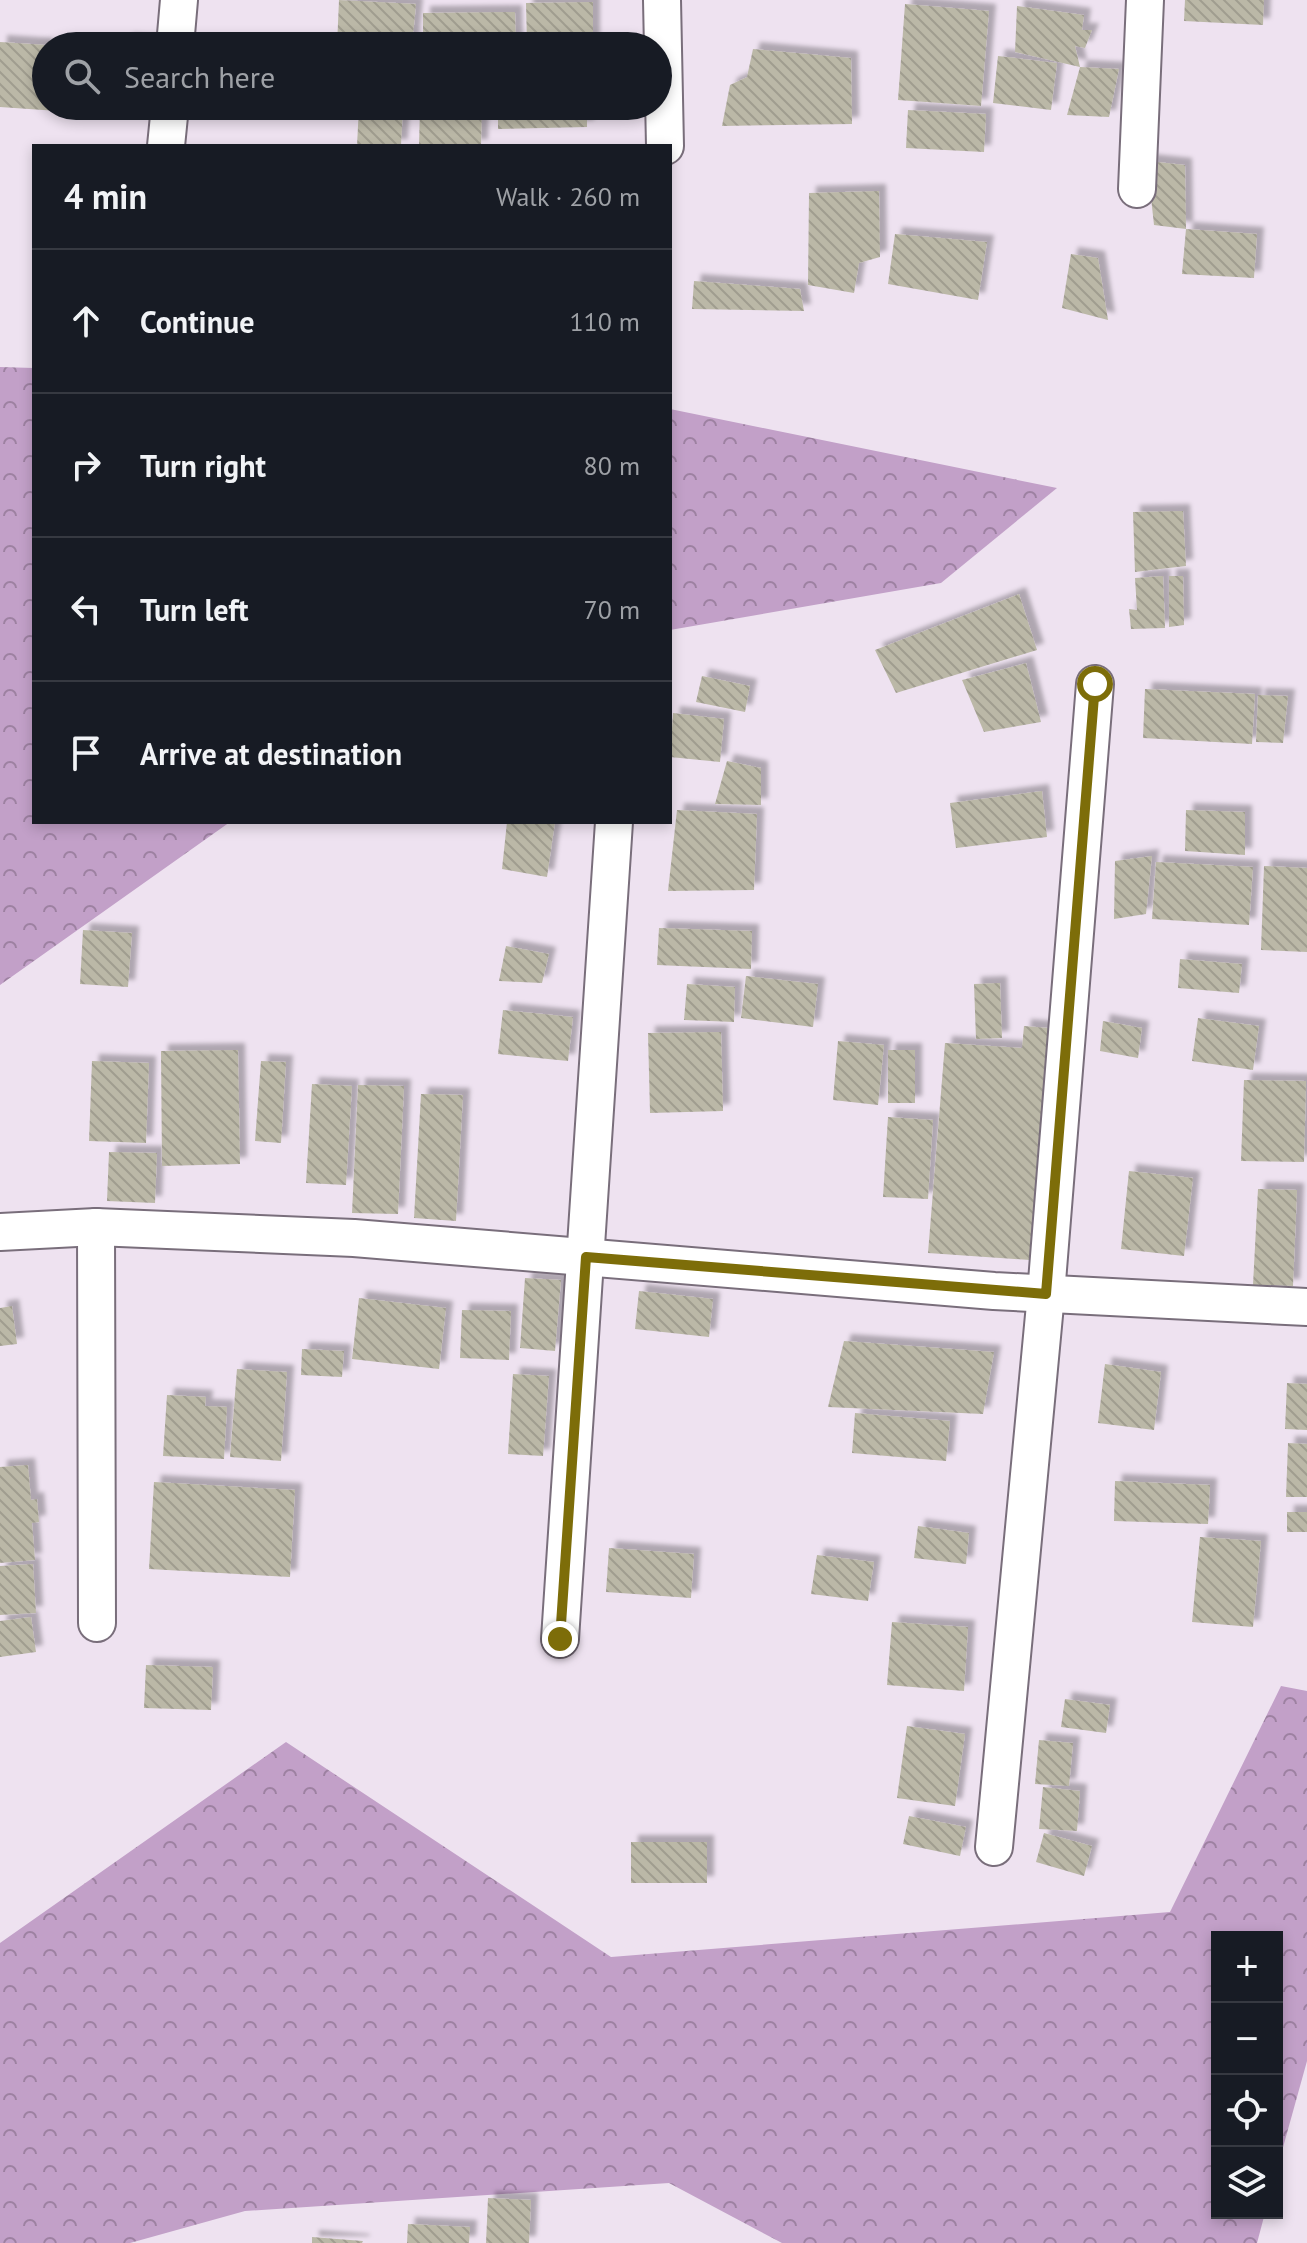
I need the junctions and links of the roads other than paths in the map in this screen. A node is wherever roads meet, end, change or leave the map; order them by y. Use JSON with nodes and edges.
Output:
{"nodes":[{"id":1,"x":179,"y":0,"type":"edge"},
{"id":2,"x":662,"y":0,"type":"edge"},
{"id":3,"x":1145,"y":0,"type":"edge"},
{"id":4,"x":176,"y":32,"type":"edge"},
{"id":5,"x":663,"y":32,"type":"edge"},
{"id":6,"x":169,"y":120,"type":"edge"},
{"id":7,"x":664,"y":120,"type":"edge"},
{"id":8,"x":166,"y":144,"type":"edge"},
{"id":9,"x":665,"y":144,"type":"edge"},
{"id":10,"x":1137,"y":189,"type":"dead end"},
{"id":11,"x":1095,"y":684,"type":"dead end"},
{"id":12,"x":614,"y":824,"type":"edge"},
{"id":13,"x":96,"y":1227,"type":"junction"},
{"id":14,"x":0,"y":1232,"type":"edge"},
{"id":15,"x":586,"y":1257,"type":"junction"},
{"id":16,"x":1046,"y":1294,"type":"junction"},
{"id":17,"x":1307,"y":1307,"type":"edge"},
{"id":18,"x":97,"y":1623,"type":"dead end"},
{"id":19,"x":560,"y":1639,"type":"dead end"},
{"id":20,"x":994,"y":1847,"type":"dead end"}],
"edges":[{"from":1,"to":4,"type":"street"},
{"from":2,"to":5,"type":"street"},
{"from":3,"to":10,"type":"street"},
{"from":6,"to":8,"type":"street"},
{"from":7,"to":9,"type":"street"},
{"from":11,"to":16,"type":"street"},
{"from":12,"to":15,"type":"street"},
{"from":13,"to":14,"type":"street"},
{"from":13,"to":15,"type":"street"},
{"from":13,"to":18,"type":"street"},
{"from":15,"to":16,"type":"street"},
{"from":15,"to":19,"type":"street"},
{"from":16,"to":17,"type":"street"},
{"from":16,"to":20,"type":"street"}]}
